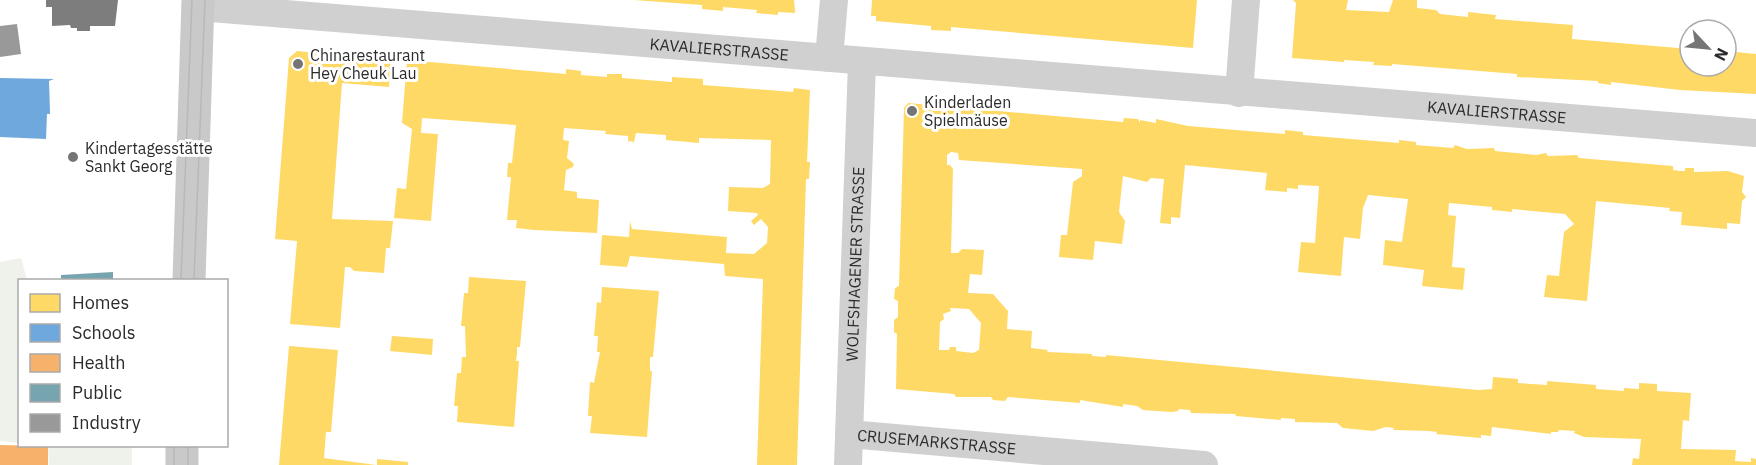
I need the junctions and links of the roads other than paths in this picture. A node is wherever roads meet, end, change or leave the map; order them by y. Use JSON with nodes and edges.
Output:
{"nodes":[{"id":1,"x":834,"y":0,"type":"edge"},
{"id":2,"x":1245,"y":0,"type":"edge"},
{"id":3,"x":200,"y":2,"type":"edge"},
{"id":4,"x":830,"y":58,"type":"junction"},
{"id":5,"x":862,"y":62,"type":"junction"},
{"id":6,"x":1239,"y":93,"type":"junction"},
{"id":7,"x":1756,"y":133,"type":"edge"},
{"id":8,"x":189,"y":279,"type":"edge"},
{"id":9,"x":849,"y":434,"type":"junction"},
{"id":10,"x":182,"y":447,"type":"edge"},
{"id":11,"x":182,"y":465,"type":"edge"},
{"id":12,"x":848,"y":465,"type":"edge"},
{"id":13,"x":1204,"y":465,"type":"edge"}],
"edges":[{"from":1,"to":4,"type":"street"},
{"from":2,"to":6,"type":"street"},
{"from":3,"to":4,"type":"street","name":"KAVALIERSTRASSE"},
{"from":3,"to":8,"type":"main road"},
{"from":4,"to":5,"type":"street","name":"KAVALIERSTRASSE"},
{"from":5,"to":6,"type":"street","name":"KAVALIERSTRASSE"},
{"from":5,"to":9,"type":"street","name":"WOLFSHAGENER STRASSE"},
{"from":6,"to":7,"type":"street","name":"KAVALIERSTRASSE"},
{"from":9,"to":12,"type":"street","name":"WOLFSHAGENER STRASSE"},
{"from":9,"to":13,"type":"street","name":"CRUSEMARKSTRASSE"},
{"from":10,"to":11,"type":"main road"}]}
